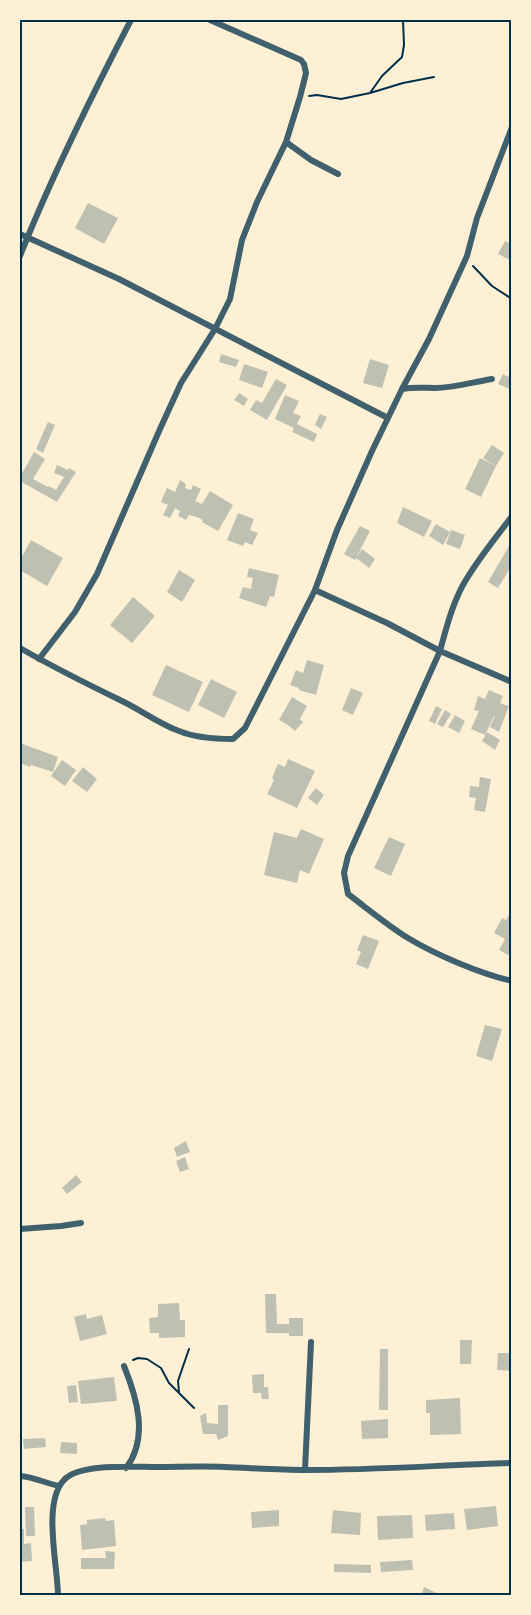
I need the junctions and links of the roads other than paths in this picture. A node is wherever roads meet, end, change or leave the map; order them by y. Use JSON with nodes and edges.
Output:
{"nodes":[{"id":1,"x":131,"y":20,"type":"edge"},
{"id":2,"x":210,"y":20,"type":"edge"},
{"id":3,"x":512,"y":127,"type":"edge"},
{"id":4,"x":286,"y":142,"type":"junction"},
{"id":5,"x":338,"y":174,"type":"dead end"},
{"id":6,"x":20,"y":234,"type":"edge"},
{"id":7,"x":27,"y":237,"type":"junction"},
{"id":8,"x":20,"y":256,"type":"edge"},
{"id":9,"x":215,"y":329,"type":"junction"},
{"id":10,"x":492,"y":380,"type":"dead end"},
{"id":11,"x":402,"y":389,"type":"junction"},
{"id":12,"x":388,"y":418,"type":"junction"},
{"id":13,"x":512,"y":516,"type":"edge"},
{"id":14,"x":315,"y":590,"type":"junction"},
{"id":15,"x":20,"y":648,"type":"edge"},
{"id":16,"x":440,"y":651,"type":"junction"},
{"id":17,"x":39,"y":659,"type":"junction"},
{"id":18,"x":512,"y":682,"type":"edge"},
{"id":19,"x":512,"y":981,"type":"edge"},
{"id":20,"x":81,"y":1223,"type":"dead end"},
{"id":21,"x":20,"y":1229,"type":"edge"},
{"id":22,"x":311,"y":1342,"type":"dead end"},
{"id":23,"x":124,"y":1366,"type":"road end"},
{"id":24,"x":512,"y":1463,"type":"edge"},
{"id":25,"x":126,"y":1467,"type":"junction"},
{"id":26,"x":305,"y":1470,"type":"junction"},
{"id":27,"x":20,"y":1476,"type":"edge"},
{"id":28,"x":59,"y":1486,"type":"junction"},
{"id":29,"x":58,"y":1596,"type":"edge"}],
"edges":[{"from":1,"to":7,"type":"street"},
{"from":2,"to":4,"type":"street"},
{"from":3,"to":11,"type":"street"},
{"from":4,"to":5,"type":"street"},
{"from":4,"to":9,"type":"street"},
{"from":6,"to":7,"type":"street"},
{"from":7,"to":8,"type":"street"},
{"from":7,"to":9,"type":"street"},
{"from":9,"to":12,"type":"street"},
{"from":9,"to":17,"type":"street"},
{"from":10,"to":11,"type":"street"},
{"from":11,"to":12,"type":"street"},
{"from":12,"to":14,"type":"street"},
{"from":13,"to":16,"type":"street"},
{"from":14,"to":16,"type":"street"},
{"from":14,"to":17,"type":"street"},
{"from":15,"to":17,"type":"street"},
{"from":16,"to":18,"type":"street"},
{"from":16,"to":19,"type":"street"},
{"from":20,"to":21,"type":"street"},
{"from":22,"to":26,"type":"street"},
{"from":23,"to":25,"type":"street"},
{"from":24,"to":26,"type":"street"},
{"from":25,"to":26,"type":"street"},
{"from":25,"to":28,"type":"street"},
{"from":27,"to":28,"type":"street"},
{"from":28,"to":29,"type":"street"}]}
